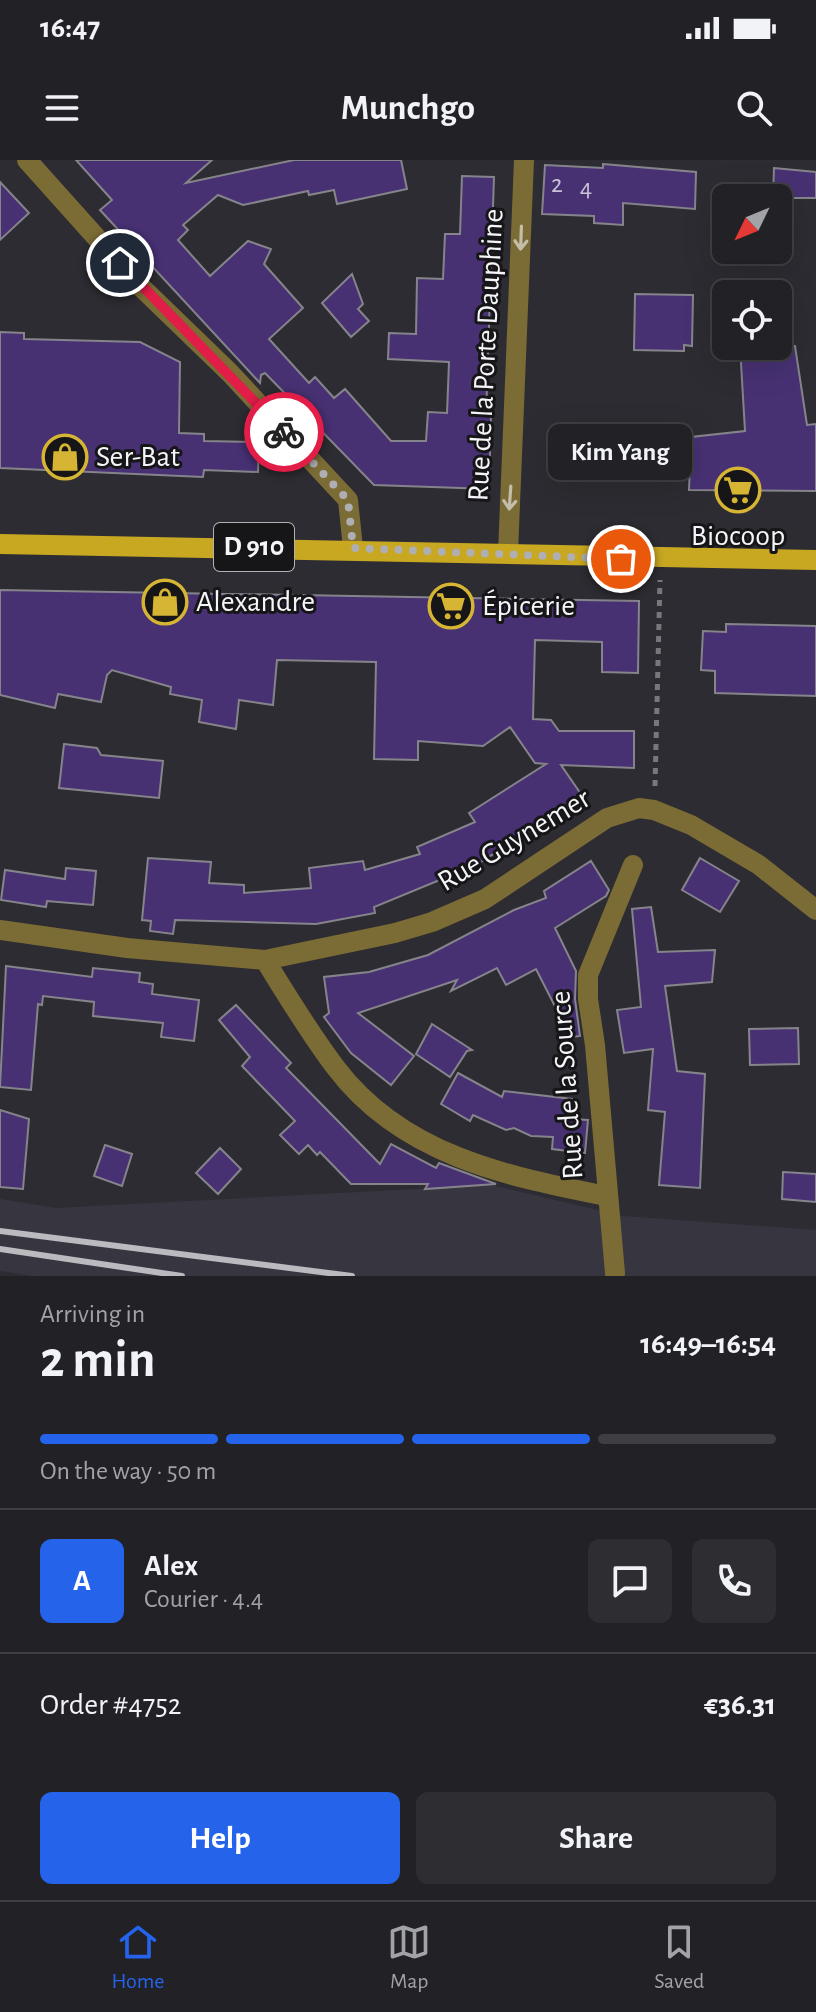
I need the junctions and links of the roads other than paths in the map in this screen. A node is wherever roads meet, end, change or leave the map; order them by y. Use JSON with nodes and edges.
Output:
{"nodes":[{"id":1,"x":27,"y":160,"type":"edge"},
{"id":2,"x":524,"y":160,"type":"edge"},
{"id":3,"x":0,"y":544,"type":"edge"},
{"id":4,"x":353,"y":548,"type":"junction"},
{"id":5,"x":508,"y":553,"type":"junction"},
{"id":6,"x":816,"y":560,"type":"edge"},
{"id":7,"x":633,"y":865,"type":"dead end"},
{"id":8,"x":816,"y":910,"type":"edge"},
{"id":9,"x":0,"y":930,"type":"edge"},
{"id":10,"x":265,"y":960,"type":"junction"},
{"id":11,"x":606,"y":1196,"type":"junction"},
{"id":12,"x":615,"y":1273,"type":"dead end"}],
"edges":[{"from":1,"to":4,"type":"street"},
{"from":2,"to":5,"type":"street","name":"Rue de la Porte Dauphine","one_way":true},
{"from":3,"to":4,"type":"main road","number":"D 910"},
{"from":4,"to":5,"type":"main road","number":"D 910"},
{"from":5,"to":6,"type":"main road","number":"D 910"},
{"from":7,"to":11,"type":"street","name":"Rue de la Source"},
{"from":8,"to":10,"type":"street","name":"Rue Guynemer"},
{"from":9,"to":10,"type":"street","name":"Rue Guynemer"},
{"from":10,"to":11,"type":"street"},
{"from":11,"to":12,"type":"street","name":"Rue de la Source"}]}
